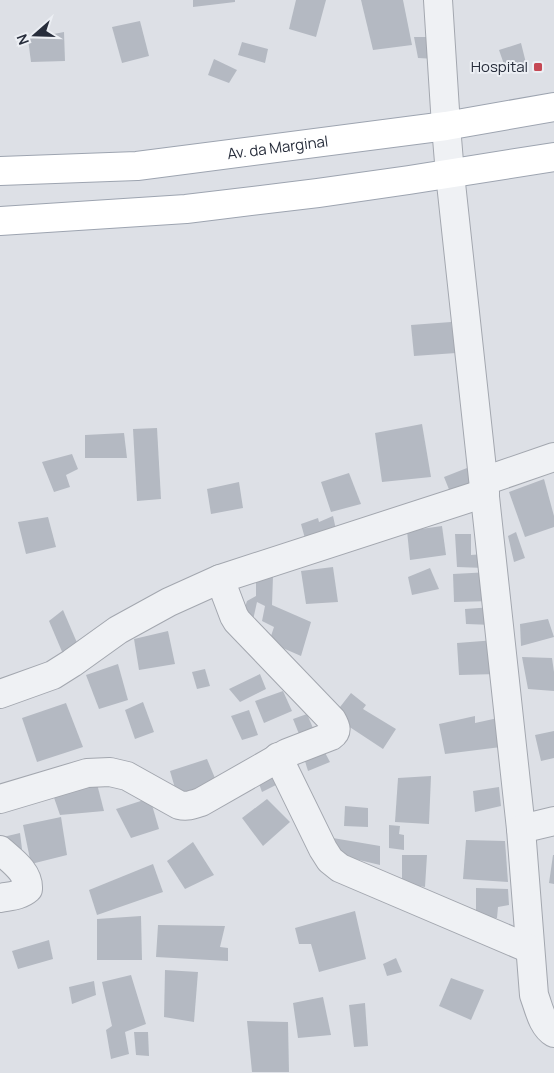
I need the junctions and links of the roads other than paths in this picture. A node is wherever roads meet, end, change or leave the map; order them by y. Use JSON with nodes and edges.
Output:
{"nodes":[{"id":1,"x":438,"y":0,"type":"edge"},
{"id":2,"x":554,"y":107,"type":"edge"},
{"id":3,"x":446,"y":126,"type":"junction"},
{"id":4,"x":554,"y":157,"type":"edge"},
{"id":5,"x":0,"y":171,"type":"edge"},
{"id":6,"x":450,"y":174,"type":"junction"},
{"id":7,"x":0,"y":221,"type":"edge"},
{"id":8,"x":554,"y":457,"type":"edge"},
{"id":9,"x":484,"y":487,"type":"junction"},
{"id":10,"x":220,"y":579,"type":"junction"},
{"id":11,"x":0,"y":694,"type":"edge"},
{"id":12,"x":278,"y":757,"type":"junction"},
{"id":13,"x":0,"y":799,"type":"edge"},
{"id":14,"x":554,"y":820,"type":"edge"},
{"id":15,"x":521,"y":829,"type":"junction"},
{"id":16,"x":0,"y":850,"type":"edge"},
{"id":17,"x":0,"y":898,"type":"edge"},
{"id":18,"x":530,"y":949,"type":"junction"},
{"id":19,"x":554,"y":1033,"type":"edge"}],
"edges":[{"from":1,"to":3,"type":"street"},
{"from":2,"to":3,"type":"main road","name":"Av. da Marginal"},
{"from":3,"to":5,"type":"main road","name":"Av. da Marginal"},
{"from":3,"to":6,"type":"street"},
{"from":4,"to":6,"type":"main road"},
{"from":6,"to":7,"type":"main road"},
{"from":6,"to":9,"type":"street"},
{"from":8,"to":9,"type":"street"},
{"from":9,"to":10,"type":"street"},
{"from":9,"to":15,"type":"street"},
{"from":10,"to":11,"type":"street"},
{"from":10,"to":12,"type":"street"},
{"from":12,"to":13,"type":"street"},
{"from":12,"to":18,"type":"street"},
{"from":14,"to":15,"type":"street"},
{"from":15,"to":18,"type":"street"},
{"from":16,"to":17,"type":"street"},
{"from":18,"to":19,"type":"street"}]}
